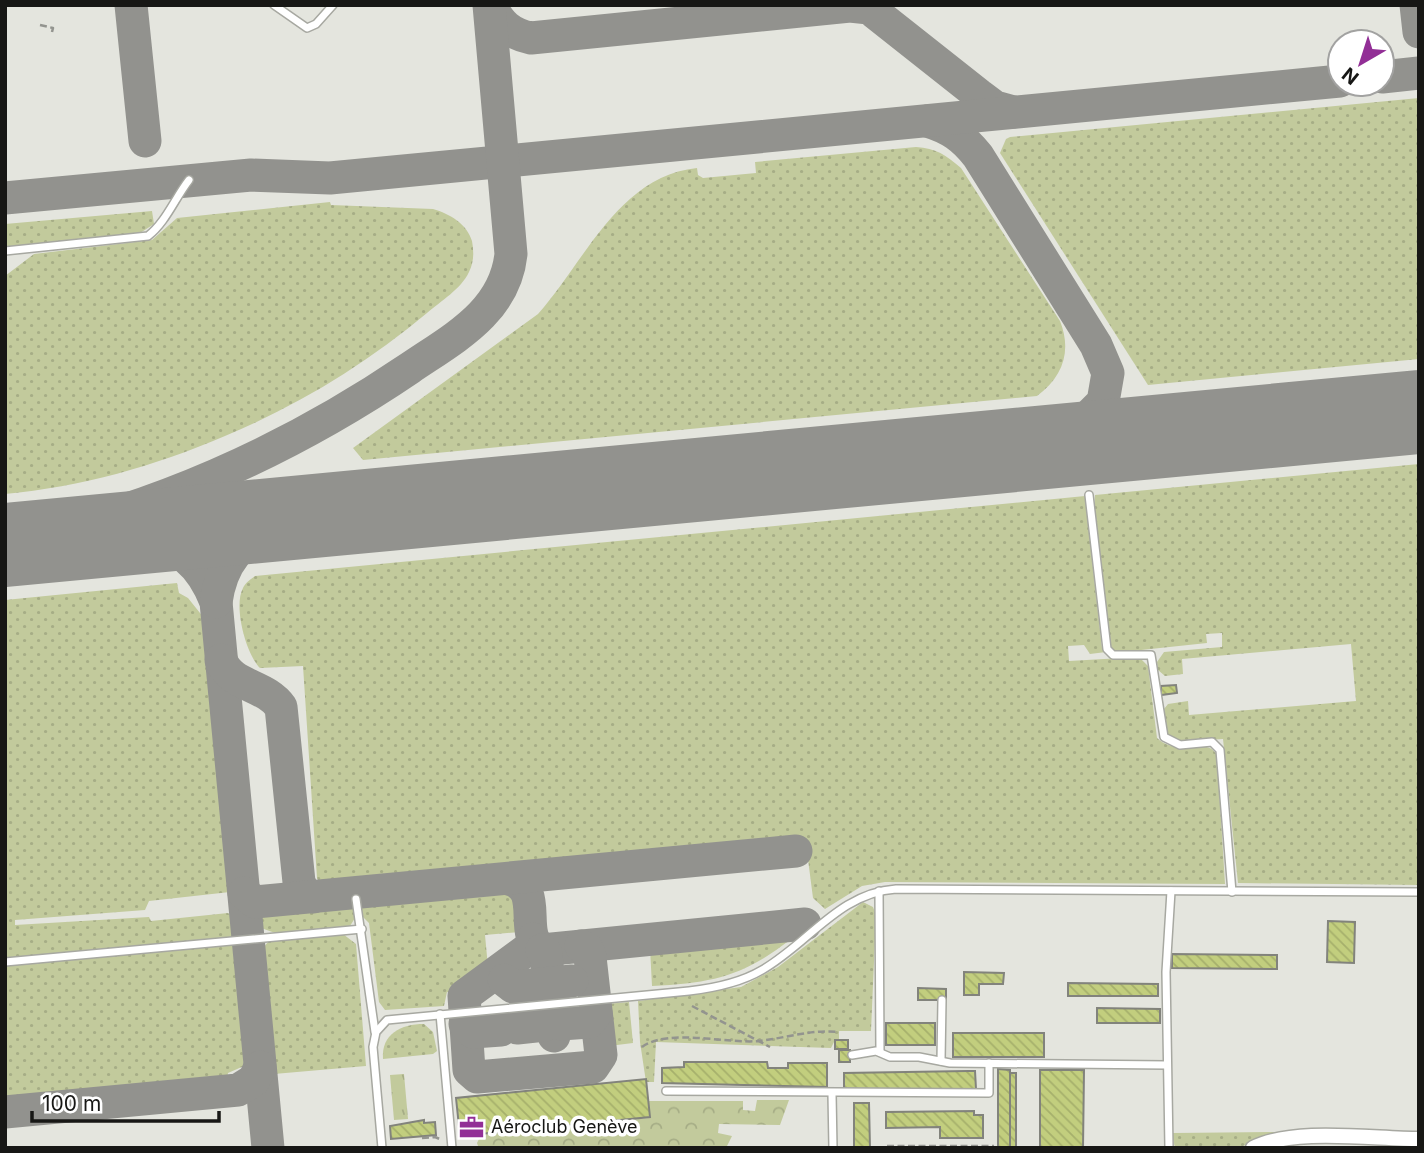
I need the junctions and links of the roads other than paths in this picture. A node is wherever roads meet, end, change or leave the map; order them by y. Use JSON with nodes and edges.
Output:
{"nodes":[{"id":1,"x":274,"y":5,"type":"edge"},
{"id":2,"x":333,"y":5,"type":"edge"},
{"id":3,"x":189,"y":180,"type":"dead end"},
{"id":4,"x":5,"y":251,"type":"edge"},
{"id":5,"x":1089,"y":495,"type":"dead end"},
{"id":6,"x":879,"y":891,"type":"junction"},
{"id":7,"x":1171,"y":891,"type":"junction"},
{"id":8,"x":1232,"y":892,"type":"junction"},
{"id":9,"x":1419,"y":892,"type":"edge"},
{"id":10,"x":356,"y":899,"type":"dead end"},
{"id":11,"x":362,"y":929,"type":"junction"},
{"id":12,"x":5,"y":962,"type":"edge"},
{"id":13,"x":942,"y":1000,"type":"dead end"},
{"id":14,"x":440,"y":1014,"type":"junction"},
{"id":15,"x":376,"y":1032,"type":"junction"},
{"id":16,"x":880,"y":1052,"type":"junction"},
{"id":17,"x":852,"y":1055,"type":"dead end"},
{"id":18,"x":941,"y":1060,"type":"junction"},
{"id":19,"x":989,"y":1063,"type":"junction"},
{"id":20,"x":1167,"y":1065,"type":"junction"},
{"id":21,"x":666,"y":1091,"type":"dead end"},
{"id":22,"x":832,"y":1094,"type":"junction"},
{"id":23,"x":1419,"y":1139,"type":"edge"},
{"id":24,"x":452,"y":1144,"type":"edge"},
{"id":25,"x":382,"y":1148,"type":"edge"},
{"id":26,"x":833,"y":1148,"type":"edge"},
{"id":27,"x":1169,"y":1148,"type":"edge"},
{"id":28,"x":1253,"y":1148,"type":"edge"}],
"edges":[{"from":1,"to":2,"type":"lane"},
{"from":3,"to":4,"type":"lane"},
{"from":5,"to":8,"type":"lane"},
{"from":6,"to":7,"type":"lane"},
{"from":6,"to":14,"type":"lane"},
{"from":6,"to":16,"type":"lane"},
{"from":7,"to":8,"type":"lane"},
{"from":7,"to":20,"type":"lane"},
{"from":8,"to":9,"type":"lane"},
{"from":10,"to":11,"type":"lane"},
{"from":11,"to":12,"type":"lane"},
{"from":11,"to":15,"type":"lane"},
{"from":13,"to":18,"type":"lane"},
{"from":14,"to":15,"type":"lane"},
{"from":14,"to":24,"type":"lane"},
{"from":15,"to":25,"type":"lane"},
{"from":16,"to":17,"type":"lane"},
{"from":16,"to":18,"type":"lane"},
{"from":18,"to":19,"type":"lane"},
{"from":19,"to":20,"type":"lane"},
{"from":19,"to":22,"type":"lane"},
{"from":20,"to":27,"type":"lane"},
{"from":21,"to":22,"type":"lane"},
{"from":22,"to":26,"type":"lane"},
{"from":23,"to":28,"type":"street"}]}
